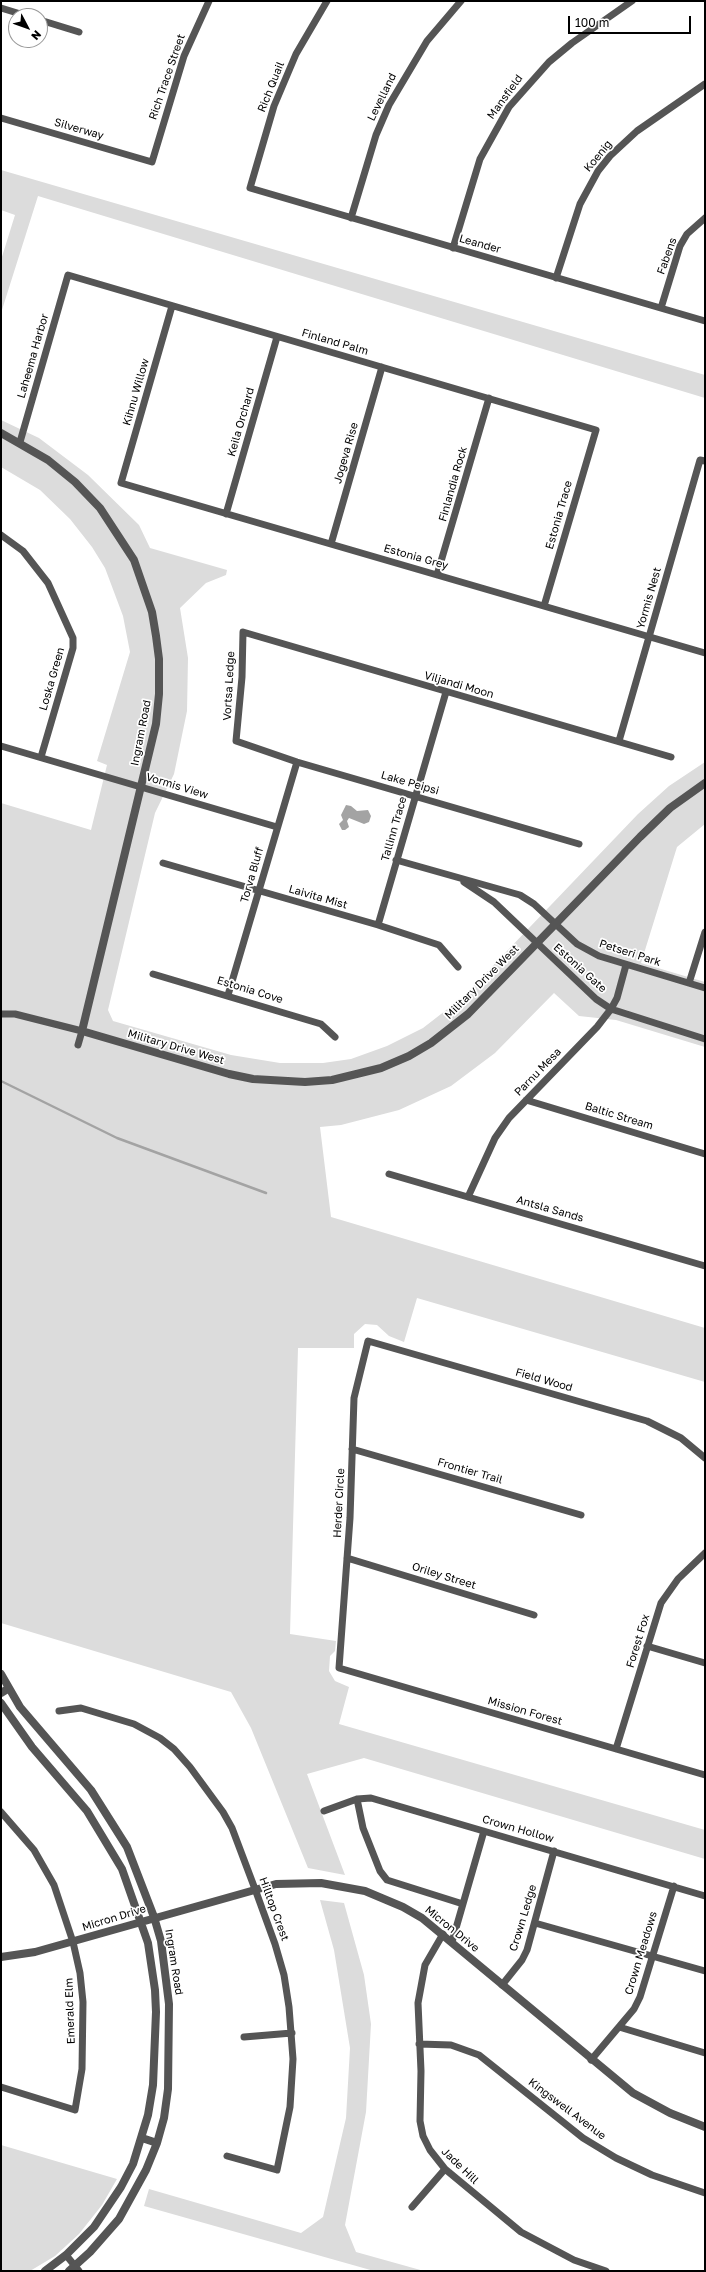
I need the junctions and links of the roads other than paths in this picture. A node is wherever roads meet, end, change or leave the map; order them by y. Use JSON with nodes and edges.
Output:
{"nodes":[{"id":1,"x":209,"y":1,"type":"edge"},
{"id":2,"x":327,"y":1,"type":"edge"},
{"id":3,"x":461,"y":1,"type":"edge"},
{"id":4,"x":632,"y":1,"type":"edge"},
{"id":5,"x":48,"y":22,"type":"edge"},
{"id":6,"x":79,"y":32,"type":"dead end"},
{"id":7,"x":705,"y":84,"type":"edge"},
{"id":8,"x":1,"y":118,"type":"edge"},
{"id":9,"x":152,"y":162,"type":"joint"},
{"id":10,"x":250,"y":188,"type":"joint"},
{"id":11,"x":351,"y":218,"type":"junction"},
{"id":12,"x":705,"y":218,"type":"edge"},
{"id":13,"x":453,"y":248,"type":"junction"},
{"id":14,"x":68,"y":276,"type":"joint"},
{"id":15,"x":556,"y":278,"type":"junction"},
{"id":16,"x":172,"y":306,"type":"junction"},
{"id":17,"x":661,"y":308,"type":"junction"},
{"id":18,"x":705,"y":321,"type":"edge"},
{"id":19,"x":277,"y":337,"type":"junction"},
{"id":20,"x":382,"y":367,"type":"junction"},
{"id":21,"x":489,"y":398,"type":"junction"},
{"id":22,"x":596,"y":430,"type":"joint"},
{"id":23,"x":1,"y":432,"type":"edge"},
{"id":24,"x":20,"y":442,"type":"junction"},
{"id":25,"x":703,"y":461,"type":"edge"},
{"id":26,"x":121,"y":483,"type":"joint"},
{"id":27,"x":226,"y":514,"type":"junction"},
{"id":28,"x":1,"y":535,"type":"edge"},
{"id":29,"x":331,"y":544,"type":"junction"},
{"id":30,"x":437,"y":575,"type":"junction"},
{"id":31,"x":544,"y":606,"type":"junction"},
{"id":32,"x":243,"y":632,"type":"joint"},
{"id":33,"x":649,"y":637,"type":"junction"},
{"id":34,"x":705,"y":653,"type":"edge"},
{"id":35,"x":446,"y":692,"type":"junction"},
{"id":36,"x":236,"y":741,"type":"joint"},
{"id":37,"x":618,"y":741,"type":"junction"},
{"id":38,"x":1,"y":746,"type":"edge"},
{"id":39,"x":41,"y":757,"type":"junction"},
{"id":40,"x":671,"y":757,"type":"dead end"},
{"id":41,"x":297,"y":762,"type":"junction"},
{"id":42,"x":705,"y":783,"type":"edge"},
{"id":43,"x":142,"y":787,"type":"junction"},
{"id":44,"x":415,"y":796,"type":"junction"},
{"id":45,"x":277,"y":827,"type":"junction"},
{"id":46,"x":579,"y":844,"type":"dead end"},
{"id":47,"x":396,"y":860,"type":"junction"},
{"id":48,"x":163,"y":863,"type":"dead end"},
{"id":49,"x":460,"y":879,"type":"junction"},
{"id":50,"x":258,"y":892,"type":"junction"},
{"id":51,"x":556,"y":924,"type":"junction"},
{"id":52,"x":378,"y":925,"type":"junction"},
{"id":53,"x":705,"y":932,"type":"edge"},
{"id":54,"x":536,"y":944,"type":"junction"},
{"id":55,"x":626,"y":965,"type":"junction"},
{"id":56,"x":458,"y":967,"type":"dead end"},
{"id":57,"x":152,"y":974,"type":"dead end"},
{"id":58,"x":689,"y":983,"type":"junction"},
{"id":59,"x":705,"y":988,"type":"edge"},
{"id":60,"x":228,"y":995,"type":"junction"},
{"id":61,"x":611,"y":1009,"type":"junction"},
{"id":62,"x":1,"y":1014,"type":"edge"},
{"id":63,"x":82,"y":1031,"type":"junction"},
{"id":64,"x":335,"y":1037,"type":"dead end"},
{"id":65,"x":705,"y":1039,"type":"edge"},
{"id":66,"x":78,"y":1045,"type":"dead end"},
{"id":67,"x":526,"y":1100,"type":"junction"},
{"id":68,"x":705,"y":1154,"type":"edge"},
{"id":69,"x":389,"y":1174,"type":"dead end"},
{"id":70,"x":468,"y":1197,"type":"junction"},
{"id":71,"x":705,"y":1266,"type":"edge"},
{"id":72,"x":368,"y":1341,"type":"joint"},
{"id":73,"x":352,"y":1449,"type":"junction"},
{"id":74,"x":705,"y":1458,"type":"edge"},
{"id":75,"x":581,"y":1515,"type":"dead end"},
{"id":76,"x":705,"y":1553,"type":"edge"},
{"id":77,"x":347,"y":1558,"type":"junction"},
{"id":78,"x":534,"y":1614,"type":"dead end"},
{"id":79,"x":647,"y":1646,"type":"junction"},
{"id":80,"x":705,"y":1663,"type":"edge"},
{"id":81,"x":339,"y":1668,"type":"joint"},
{"id":82,"x":1,"y":1674,"type":"edge"},
{"id":83,"x":9,"y":1688,"type":"junction"},
{"id":84,"x":1,"y":1693,"type":"edge"},
{"id":85,"x":1,"y":1703,"type":"edge"},
{"id":86,"x":59,"y":1711,"type":"dead end"},
{"id":87,"x":616,"y":1749,"type":"junction"},
{"id":88,"x":705,"y":1775,"type":"edge"},
{"id":89,"x":357,"y":1799,"type":"junction"},
{"id":90,"x":324,"y":1811,"type":"dead end"},
{"id":91,"x":1,"y":1812,"type":"edge"},
{"id":92,"x":484,"y":1831,"type":"junction"},
{"id":93,"x":554,"y":1851,"type":"junction"},
{"id":94,"x":674,"y":1886,"type":"junction"},
{"id":95,"x":255,"y":1890,"type":"junction"},
{"id":96,"x":705,"y":1896,"type":"edge"},
{"id":97,"x":463,"y":1904,"type":"junction"},
{"id":98,"x":154,"y":1917,"type":"junction"},
{"id":99,"x":141,"y":1921,"type":"junction"},
{"id":100,"x":535,"y":1924,"type":"junction"},
{"id":101,"x":443,"y":1934,"type":"junction"},
{"id":102,"x":73,"y":1942,"type":"junction"},
{"id":103,"x":452,"y":1942,"type":"junction"},
{"id":104,"x":653,"y":1955,"type":"junction"},
{"id":105,"x":1,"y":1957,"type":"edge"},
{"id":106,"x":705,"y":1970,"type":"edge"},
{"id":107,"x":502,"y":1985,"type":"junction"},
{"id":108,"x":619,"y":2027,"type":"junction"},
{"id":109,"x":292,"y":2033,"type":"junction"},
{"id":110,"x":244,"y":2037,"type":"dead end"},
{"id":111,"x":419,"y":2044,"type":"junction"},
{"id":112,"x":705,"y":2053,"type":"edge"},
{"id":113,"x":591,"y":2060,"type":"junction"},
{"id":114,"x":1,"y":2087,"type":"edge"},
{"id":115,"x":705,"y":2127,"type":"edge"},
{"id":116,"x":142,"y":2138,"type":"junction"},
{"id":117,"x":157,"y":2143,"type":"junction"},
{"id":118,"x":227,"y":2156,"type":"dead end"},
{"id":119,"x":445,"y":2169,"type":"junction"},
{"id":120,"x":705,"y":2193,"type":"edge"},
{"id":121,"x":412,"y":2207,"type":"dead end"},
{"id":122,"x":66,"y":2255,"type":"junction"},
{"id":123,"x":74,"y":2270,"type":"edge"},
{"id":124,"x":46,"y":2271,"type":"edge"},
{"id":125,"x":606,"y":2271,"type":"edge"}],
"edges":[{"from":1,"to":9,"type":"street","name":"Rich Trace Street"},
{"from":2,"to":10,"type":"street","name":"Rich Quail"},
{"from":3,"to":11,"type":"street","name":"Levelland"},
{"from":4,"to":13,"type":"street","name":"Mansfield"},
{"from":5,"to":6,"type":"street"},
{"from":7,"to":15,"type":"street","name":"Koenig"},
{"from":8,"to":9,"type":"street","name":"Silverway"},
{"from":10,"to":11,"type":"street","name":"Leander"},
{"from":11,"to":13,"type":"street","name":"Leander"},
{"from":12,"to":17,"type":"street","name":"Fabens"},
{"from":13,"to":15,"type":"street","name":"Leander"},
{"from":14,"to":16,"type":"street","name":"Finland Palm"},
{"from":14,"to":24,"type":"street","name":"Laheema Harbor"},
{"from":15,"to":17,"type":"street","name":"Leander"},
{"from":16,"to":19,"type":"street","name":"Finland Palm"},
{"from":16,"to":26,"type":"street","name":"Kihnu Willow"},
{"from":17,"to":18,"type":"street","name":"Leander"},
{"from":19,"to":20,"type":"street","name":"Finland Palm"},
{"from":19,"to":27,"type":"street","name":"Keila Orchard"},
{"from":20,"to":21,"type":"street","name":"Finland Palm"},
{"from":20,"to":29,"type":"street","name":"Jogeva Rise"},
{"from":21,"to":22,"type":"street","name":"Finland Palm"},
{"from":21,"to":30,"type":"street","name":"Finlandia Rock"},
{"from":22,"to":31,"type":"street","name":"Estonia Trace"},
{"from":23,"to":24,"type":"street","name":"Ingram Road"},
{"from":24,"to":43,"type":"street","name":"Ingram Road"},
{"from":25,"to":33,"type":"street","name":"Yormis Nest"},
{"from":26,"to":27,"type":"street","name":"Estonia Grey"},
{"from":27,"to":29,"type":"street","name":"Estonia Grey"},
{"from":28,"to":39,"type":"street","name":"Loska Green"},
{"from":29,"to":30,"type":"street","name":"Estonia Grey"},
{"from":30,"to":31,"type":"street","name":"Estonia Grey"},
{"from":31,"to":33,"type":"street","name":"Estonia Grey"},
{"from":32,"to":35,"type":"street","name":"Viljandi Moon"},
{"from":32,"to":36,"type":"street","name":"Vortsa Ledge"},
{"from":33,"to":34,"type":"street","name":"Estonia Grey"},
{"from":33,"to":37,"type":"street","name":"Yormis Nest"},
{"from":35,"to":37,"type":"street","name":"Viljandi Moon"},
{"from":35,"to":44,"type":"street","name":"Tallinn Trace"},
{"from":36,"to":41,"type":"street","name":"Lake Peipsi"},
{"from":37,"to":40,"type":"street","name":"Viljandi Moon"},
{"from":38,"to":39,"type":"street","name":"Vormis View"},
{"from":39,"to":43,"type":"street","name":"Vormis View"},
{"from":41,"to":44,"type":"street","name":"Lake Peipsi"},
{"from":41,"to":45,"type":"street","name":"Torva Bluff"},
{"from":42,"to":51,"type":"street","name":"Military Drive West"},
{"from":43,"to":45,"type":"street","name":"Vormis View"},
{"from":43,"to":63,"type":"street","name":"Ingram Road"},
{"from":44,"to":46,"type":"street","name":"Lake Peipsi"},
{"from":44,"to":47,"type":"street","name":"Tallinn Trace"},
{"from":45,"to":50,"type":"street","name":"Torva Bluff"},
{"from":47,"to":49,"type":"street","name":"Estonia Gate"},
{"from":47,"to":52,"type":"street","name":"Tallinn Trace"},
{"from":48,"to":50,"type":"street","name":"Laivita Mist"},
{"from":49,"to":51,"type":"street","name":"Estonia Gate"},
{"from":49,"to":54,"type":"street","name":"Estonia Gate"},
{"from":50,"to":52,"type":"street","name":"Laivita Mist"},
{"from":50,"to":60,"type":"street","name":"Torva Bluff"},
{"from":51,"to":54,"type":"street","name":"Military Drive West"},
{"from":51,"to":55,"type":"street","name":"Petseri Park"},
{"from":52,"to":56,"type":"street","name":"Laivita Mist"},
{"from":53,"to":58,"type":"street"},
{"from":54,"to":61,"type":"street","name":"Estonia Gate"},
{"from":54,"to":63,"type":"street","name":"Military Drive West"},
{"from":55,"to":58,"type":"street","name":"Petseri Park"},
{"from":55,"to":61,"type":"street","name":"Parnu Mesa"},
{"from":57,"to":60,"type":"street","name":"Estonia Cove"},
{"from":58,"to":59,"type":"street","name":"Petseri Park"},
{"from":60,"to":64,"type":"street","name":"Estonia Cove"},
{"from":61,"to":65,"type":"street","name":"Estonia Gate"},
{"from":61,"to":67,"type":"street","name":"Parnu Mesa"},
{"from":62,"to":63,"type":"street"},
{"from":63,"to":66,"type":"street","name":"Ingram Road"},
{"from":67,"to":68,"type":"street","name":"Baltic Stream"},
{"from":67,"to":70,"type":"street","name":"Parnu Mesa"},
{"from":69,"to":70,"type":"street","name":"Antsla Sands"},
{"from":70,"to":71,"type":"street","name":"Antsla Sands"},
{"from":72,"to":73,"type":"street","name":"Herder Circle"},
{"from":72,"to":74,"type":"street","name":"Field Wood"},
{"from":73,"to":75,"type":"street","name":"Frontier Trail"},
{"from":73,"to":77,"type":"street","name":"Herder Circle"},
{"from":76,"to":79,"type":"street","name":"Forest Fox"},
{"from":77,"to":78,"type":"street","name":"Oriley Street"},
{"from":77,"to":81,"type":"street","name":"Herder Circle"},
{"from":79,"to":80,"type":"street"},
{"from":79,"to":87,"type":"street","name":"Forest Fox"},
{"from":81,"to":87,"type":"street","name":"Mission Forest"},
{"from":82,"to":83,"type":"street","name":"Ingram Road"},
{"from":83,"to":84,"type":"street"},
{"from":83,"to":98,"type":"street","name":"Ingram Road"},
{"from":85,"to":99,"type":"street","name":"Ingram Road"},
{"from":86,"to":95,"type":"street","name":"Hilltop Crest"},
{"from":87,"to":88,"type":"street","name":"Mission Forest"},
{"from":89,"to":90,"type":"street","name":"Crown Hollow"},
{"from":89,"to":92,"type":"street","name":"Crown Hollow"},
{"from":89,"to":97,"type":"street"},
{"from":91,"to":102,"type":"street","name":"Emerald Elm"},
{"from":92,"to":93,"type":"street","name":"Crown Hollow"},
{"from":92,"to":97,"type":"street"},
{"from":93,"to":94,"type":"street","name":"Crown Hollow"},
{"from":93,"to":100,"type":"street","name":"Crown Ledge"},
{"from":94,"to":96,"type":"street","name":"Crown Hollow"},
{"from":94,"to":104,"type":"street","name":"Crown Meadows"},
{"from":95,"to":98,"type":"street","name":"Micron Drive"},
{"from":95,"to":101,"type":"street","name":"Micron Drive"},
{"from":95,"to":109,"type":"street","name":"Hilltop Crest"},
{"from":97,"to":103,"type":"street"},
{"from":98,"to":99,"type":"street","name":"Micron Drive"},
{"from":98,"to":117,"type":"street","name":"Ingram Road"},
{"from":99,"to":102,"type":"street","name":"Micron Drive"},
{"from":99,"to":116,"type":"street","name":"Ingram Road"},
{"from":100,"to":104,"type":"street"},
{"from":100,"to":107,"type":"street","name":"Crown Ledge"},
{"from":101,"to":103,"type":"street","name":"Micron Drive"},
{"from":101,"to":111,"type":"street","name":"Jade Hill"},
{"from":102,"to":105,"type":"street","name":"Micron Drive"},
{"from":102,"to":114,"type":"street","name":"Emerald Elm"},
{"from":103,"to":107,"type":"street","name":"Micron Drive"},
{"from":104,"to":106,"type":"street"},
{"from":104,"to":108,"type":"street","name":"Crown Meadows"},
{"from":107,"to":113,"type":"street","name":"Micron Drive"},
{"from":108,"to":112,"type":"street"},
{"from":108,"to":113,"type":"street","name":"Crown Meadows"},
{"from":109,"to":110,"type":"street"},
{"from":109,"to":118,"type":"street","name":"Hilltop Crest"},
{"from":111,"to":119,"type":"street","name":"Jade Hill"},
{"from":111,"to":120,"type":"street","name":"Kingswell Avenue"},
{"from":113,"to":115,"type":"street","name":"Micron Drive"},
{"from":116,"to":117,"type":"street"},
{"from":116,"to":122,"type":"street","name":"Ingram Road"},
{"from":117,"to":123,"type":"street","name":"Ingram Road"},
{"from":119,"to":121,"type":"street"},
{"from":119,"to":125,"type":"street","name":"Jade Hill"},
{"from":122,"to":123,"type":"street"},
{"from":122,"to":124,"type":"street","name":"Ingram Road"}]}
